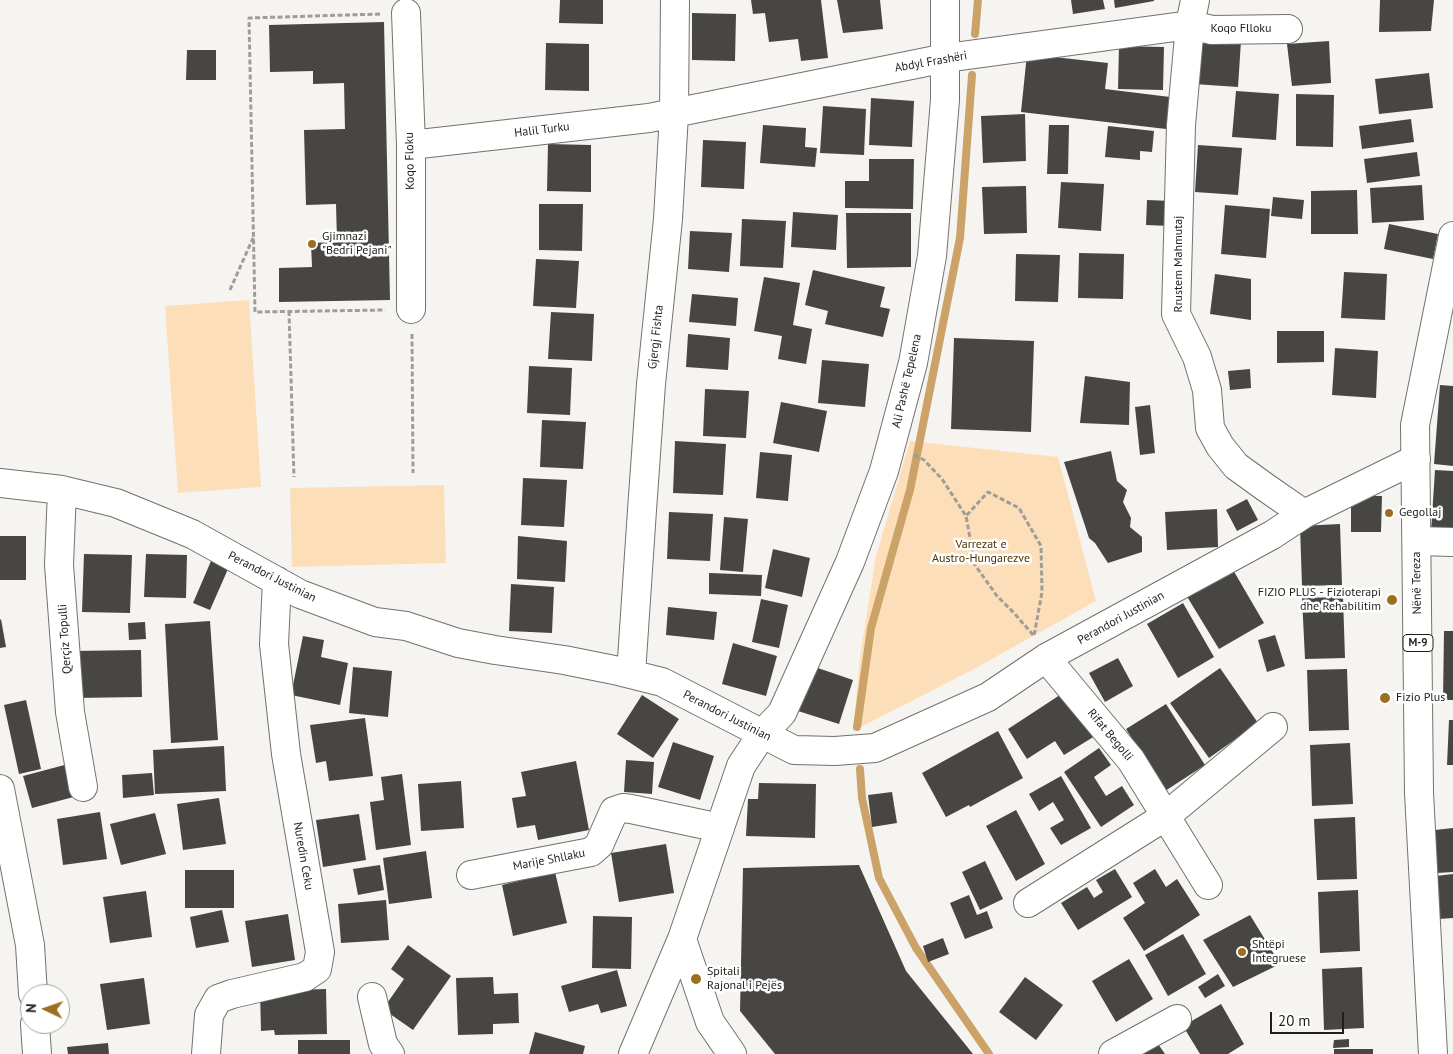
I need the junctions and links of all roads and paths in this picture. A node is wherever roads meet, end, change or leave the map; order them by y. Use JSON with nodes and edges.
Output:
{"nodes":[{"id":1,"x":675,"y":0,"type":"edge"},
{"id":2,"x":945,"y":0,"type":"edge"},
{"id":3,"x":1192,"y":13,"type":"edge"},
{"id":4,"x":406,"y":14,"type":"joint"},
{"id":5,"x":1288,"y":29,"type":"dead end"},
{"id":6,"x":946,"y":58,"type":"junction"},
{"id":7,"x":674,"y":114,"type":"junction"},
{"id":8,"x":410,"y":145,"type":"junction"},
{"id":9,"x":254,"y":236,"type":"junction"},
{"id":10,"x":1453,"y":236,"type":"edge"},
{"id":11,"x":230,"y":290,"type":"dead end"},
{"id":12,"x":411,"y":309,"type":"junction"},
{"id":13,"x":289,"y":311,"type":"junction"},
{"id":14,"x":1444,"y":321,"type":"edge"},
{"id":15,"x":1416,"y":459,"type":"junction"},
{"id":16,"x":924,"y":460,"type":"dead end"},
{"id":17,"x":413,"y":473,"type":"dead end"},
{"id":18,"x":294,"y":477,"type":"dead end"},
{"id":19,"x":0,"y":483,"type":"edge"},
{"id":20,"x":62,"y":490,"type":"junction"},
{"id":21,"x":1304,"y":514,"type":"junction"},
{"id":22,"x":966,"y":516,"type":"junction"},
{"id":23,"x":1417,"y":541,"type":"junction"},
{"id":24,"x":1453,"y":542,"type":"edge"},
{"id":25,"x":277,"y":581,"type":"junction"},
{"id":26,"x":1046,"y":658,"type":"junction"},
{"id":27,"x":631,"y":674,"type":"junction"},
{"id":28,"x":1273,"y":727,"type":"dead end"},
{"id":29,"x":762,"y":734,"type":"junction"},
{"id":30,"x":83,"y":787,"type":"dead end"},
{"id":31,"x":0,"y":790,"type":"edge"},
{"id":32,"x":1166,"y":816,"type":"junction"},
{"id":33,"x":720,"y":828,"type":"junction"},
{"id":34,"x":471,"y":875,"type":"dead end"},
{"id":35,"x":1208,"y":885,"type":"dead end"},
{"id":36,"x":1028,"y":903,"type":"dead end"},
{"id":37,"x":682,"y":939,"type":"junction"},
{"id":38,"x":32,"y":984,"type":"edge"},
{"id":39,"x":372,"y":997,"type":"dead end"},
{"id":40,"x":1177,"y":1019,"type":"dead end"},
{"id":41,"x":36,"y":1034,"type":"edge"},
{"id":42,"x":37,"y":1054,"type":"edge"},
{"id":43,"x":206,"y":1054,"type":"edge"},
{"id":44,"x":390,"y":1054,"type":"edge"},
{"id":45,"x":633,"y":1054,"type":"edge"},
{"id":46,"x":732,"y":1054,"type":"edge"},
{"id":47,"x":1113,"y":1054,"type":"edge"},
{"id":48,"x":1433,"y":1054,"type":"edge"}],
"edges":[{"from":1,"to":7,"type":"street","name":"Gjergj Fishta"},
{"from":2,"to":6,"type":"street","name":"Ali Pashë Tepelena"},
{"from":3,"to":5,"type":"street","name":"Koqo Flloku"},
{"from":3,"to":6,"type":"street","name":"Abdyl Frashëri"},
{"from":3,"to":21,"type":"street","name":"Rrustem Mahmutaj"},
{"from":4,"to":8,"type":"street","name":"Koqo Floku"},
{"from":4,"to":9,"type":"path"},
{"from":6,"to":7,"type":"street","name":"Abdyl Frashëri"},
{"from":6,"to":29,"type":"street","name":"Ali Pashë Tepelena"},
{"from":7,"to":8,"type":"street","name":"Halil Turku"},
{"from":7,"to":27,"type":"street","name":"Gjergj Fishta"},
{"from":8,"to":12,"type":"street","name":"Koqo Floku"},
{"from":9,"to":11,"type":"path"},
{"from":9,"to":13,"type":"path"},
{"from":10,"to":14,"type":"street","name":"Nënë Tereza","number":"M-9"},
{"from":12,"to":13,"type":"path"},
{"from":12,"to":17,"type":"path"},
{"from":13,"to":18,"type":"path"},
{"from":14,"to":15,"type":"street","name":"Nënë Tereza","number":"M-9"},
{"from":15,"to":21,"type":"street","name":"Perandori Justinian"},
{"from":15,"to":23,"type":"street","name":"Nënë Tereza","number":"M-9"},
{"from":16,"to":22,"type":"path"},
{"from":19,"to":20,"type":"street","name":"Perandori Justinian"},
{"from":20,"to":25,"type":"street","name":"Perandori Justinian"},
{"from":20,"to":30,"type":"street","name":"Qerçiz Topulli"},
{"from":21,"to":26,"type":"street","name":"Perandori Justinian"},
{"from":22,"to":22,"type":"path"},
{"from":23,"to":24,"type":"street"},
{"from":23,"to":48,"type":"street","name":"Nënë Tereza","number":"M-9"},
{"from":25,"to":27,"type":"street","name":"Perandori Justinian"},
{"from":25,"to":43,"type":"street","name":"Nuredin Ceku"},
{"from":26,"to":29,"type":"street","name":"Perandori Justinian"},
{"from":26,"to":32,"type":"street","name":"Rifat Begolli"},
{"from":27,"to":29,"type":"street","name":"Perandori Justinian"},
{"from":28,"to":32,"type":"street"},
{"from":29,"to":33,"type":"street"},
{"from":31,"to":38,"type":"street"},
{"from":32,"to":35,"type":"street","name":"Rifat Begolli"},
{"from":32,"to":36,"type":"street"},
{"from":33,"to":34,"type":"street","name":"Marije Shllaku"},
{"from":33,"to":37,"type":"street"},
{"from":37,"to":45,"type":"street"},
{"from":37,"to":46,"type":"street"},
{"from":39,"to":44,"type":"street"},
{"from":40,"to":47,"type":"street"},
{"from":41,"to":42,"type":"street"}]}
